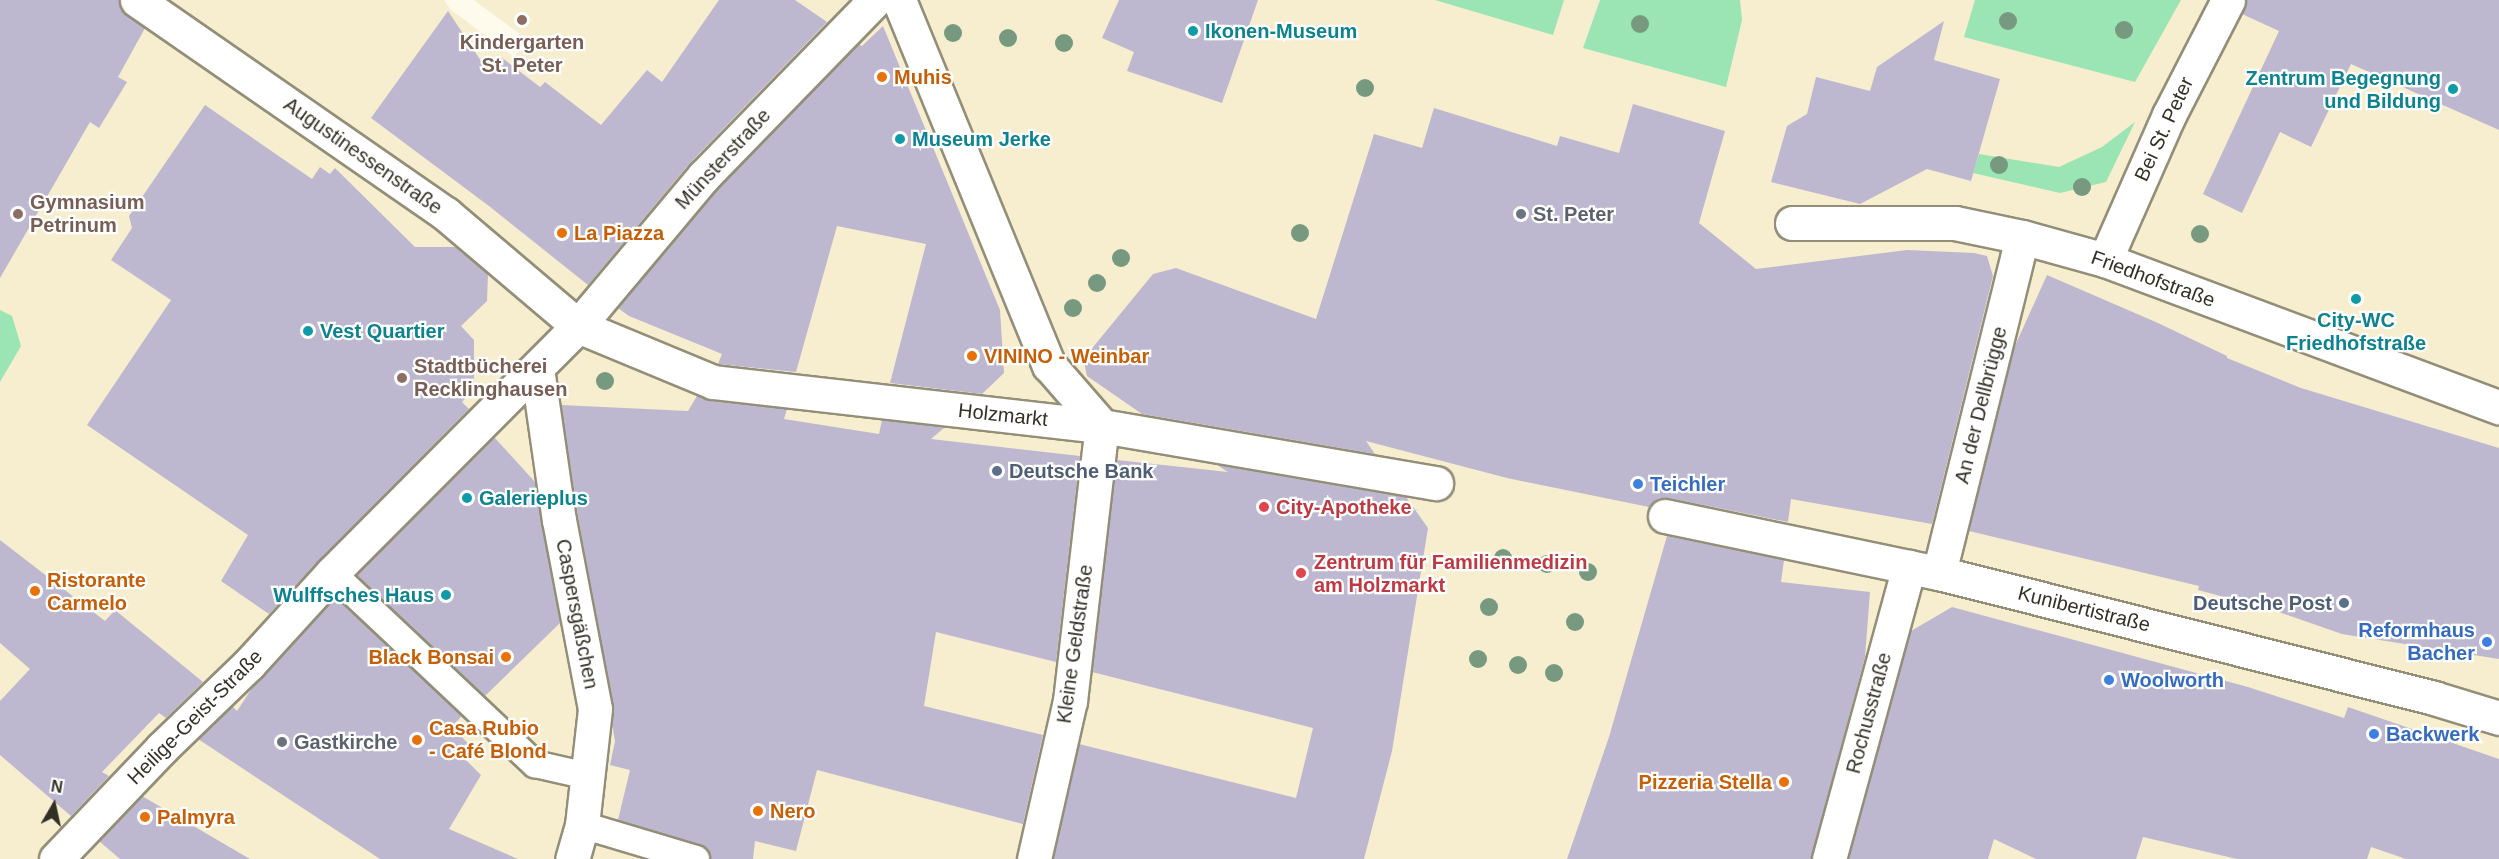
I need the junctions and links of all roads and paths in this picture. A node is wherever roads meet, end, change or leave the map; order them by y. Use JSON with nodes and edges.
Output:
{"nodes":[{"id":1,"x":137,"y":0,"type":"edge"},
{"id":2,"x":875,"y":0,"type":"edge"},
{"id":3,"x":899,"y":0,"type":"edge"},
{"id":4,"x":2228,"y":0,"type":"edge"},
{"id":5,"x":1792,"y":223,"type":"dead end"},
{"id":6,"x":2022,"y":237,"type":"junction"},
{"id":7,"x":2105,"y":260,"type":"junction"},
{"id":8,"x":578,"y":326,"type":"junction"},
{"id":9,"x":537,"y":368,"type":"junction"},
{"id":10,"x":2499,"y":407,"type":"edge"},
{"id":11,"x":1102,"y":426,"type":"junction"},
{"id":12,"x":1436,"y":483,"type":"dead end"},
{"id":13,"x":1665,"y":516,"type":"dead end"},
{"id":14,"x":1924,"y":570,"type":"junction"},
{"id":15,"x":333,"y":573,"type":"junction"},
{"id":16,"x":2499,"y":718,"type":"edge"},
{"id":17,"x":588,"y":776,"type":"junction"},
{"id":18,"x":582,"y":825,"type":"junction"},
{"id":19,"x":56,"y":859,"type":"edge"},
{"id":20,"x":572,"y":859,"type":"edge"},
{"id":21,"x":696,"y":859,"type":"edge"},
{"id":22,"x":1034,"y":859,"type":"edge"},
{"id":23,"x":1829,"y":859,"type":"edge"}],
"edges":[{"from":1,"to":8,"type":"street","name":"Augustinessenstraße"},
{"from":2,"to":8,"type":"street","name":"Münsterstraße"},
{"from":3,"to":11,"type":"street"},
{"from":4,"to":7,"type":"street","name":"Bei St. Peter"},
{"from":5,"to":6,"type":"street","name":"Friedhofstraße"},
{"from":6,"to":7,"type":"street","name":"Friedhofstraße"},
{"from":6,"to":14,"type":"street","name":"An der Dellbrügge"},
{"from":7,"to":10,"type":"street","name":"Friedhofstraße"},
{"from":8,"to":9,"type":"street","name":"Heilige-Geist-Straße"},
{"from":8,"to":11,"type":"street","name":"Holzmarkt"},
{"from":9,"to":15,"type":"street","name":"Heilige-Geist-Straße"},
{"from":9,"to":17,"type":"street","name":"Caspersgäßchen"},
{"from":11,"to":12,"type":"street","name":"Holzmarkt"},
{"from":11,"to":22,"type":"street","name":"Kleine Geldstraße"},
{"from":13,"to":14,"type":"street","name":"Kunibertistraße"},
{"from":14,"to":16,"type":"street","name":"Kunibertistraße"},
{"from":14,"to":23,"type":"street","name":"Rochusstraße"},
{"from":15,"to":17,"type":"lane"},
{"from":15,"to":19,"type":"street","name":"Heilige-Geist-Straße"},
{"from":17,"to":18,"type":"street","name":"Caspersgäßchen"},
{"from":18,"to":20,"type":"street","name":"Caspersgäßchen"},
{"from":18,"to":21,"type":"lane"}]}
